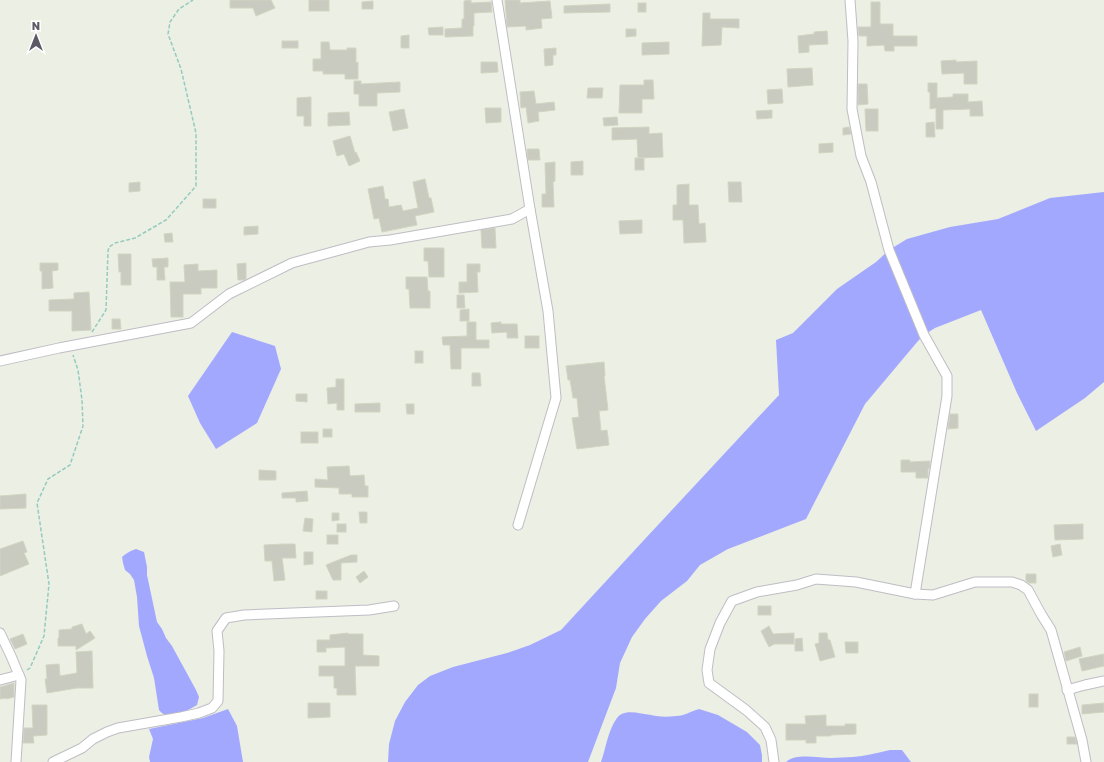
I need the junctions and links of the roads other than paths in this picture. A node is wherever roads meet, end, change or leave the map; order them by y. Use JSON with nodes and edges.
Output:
{"nodes":[{"id":1,"x":498,"y":0,"type":"edge"},
{"id":2,"x":850,"y":0,"type":"edge"},
{"id":3,"x":530,"y":209,"type":"junction"},
{"id":4,"x":0,"y":361,"type":"edge"},
{"id":5,"x":518,"y":525,"type":"dead end"},
{"id":6,"x":915,"y":594,"type":"junction"},
{"id":7,"x":394,"y":606,"type":"dead end"},
{"id":8,"x":0,"y":634,"type":"edge"},
{"id":9,"x":19,"y":674,"type":"junction"},
{"id":10,"x":0,"y":680,"type":"edge"},
{"id":11,"x":1104,"y":681,"type":"edge"},
{"id":12,"x":1067,"y":690,"type":"junction"},
{"id":13,"x":16,"y":762,"type":"edge"},
{"id":14,"x":54,"y":762,"type":"edge"},
{"id":15,"x":774,"y":762,"type":"edge"},
{"id":16,"x":1086,"y":762,"type":"edge"}],
"edges":[{"from":1,"to":3,"type":"street"},
{"from":2,"to":6,"type":"street"},
{"from":3,"to":4,"type":"street"},
{"from":3,"to":5,"type":"street"},
{"from":6,"to":12,"type":"street"},
{"from":6,"to":15,"type":"street"},
{"from":7,"to":14,"type":"street"},
{"from":8,"to":9,"type":"street"},
{"from":9,"to":10,"type":"street"},
{"from":9,"to":13,"type":"street"},
{"from":11,"to":12,"type":"street"},
{"from":12,"to":16,"type":"street"}]}
